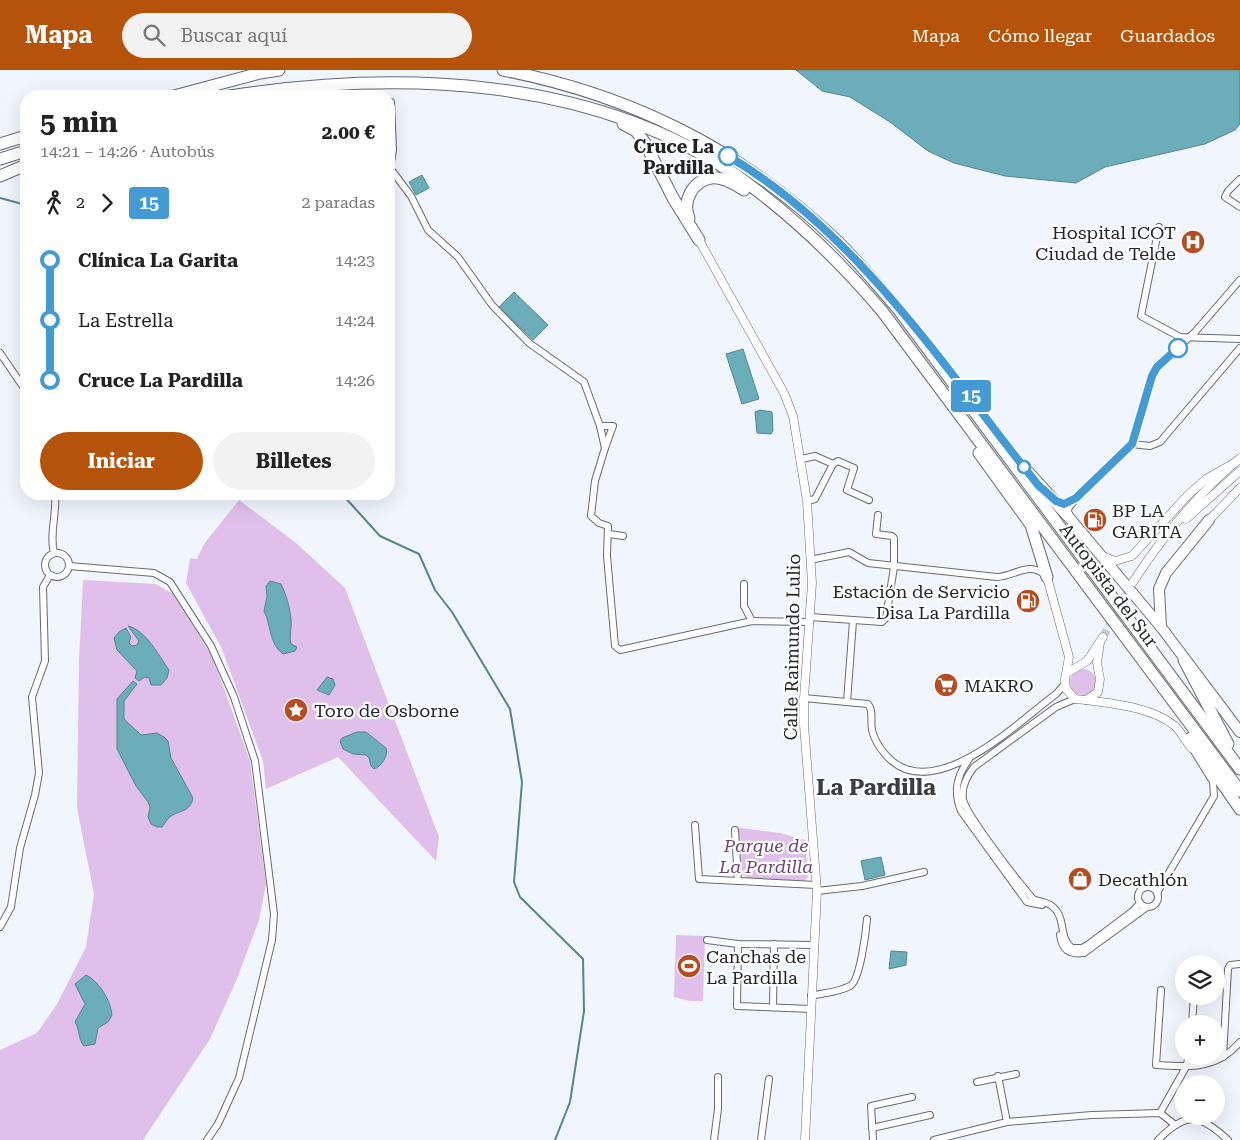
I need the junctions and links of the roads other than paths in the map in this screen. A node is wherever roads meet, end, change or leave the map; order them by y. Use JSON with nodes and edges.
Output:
{"nodes":[{"id":1,"x":279,"y":70,"type":"edge"},
{"id":2,"x":503,"y":70,"type":"edge"},
{"id":3,"x":264,"y":71,"type":"edge"},
{"id":4,"x":196,"y":90,"type":"edge"},
{"id":5,"x":257,"y":90,"type":"edge"},
{"id":6,"x":544,"y":91,"type":"junction"},
{"id":7,"x":0,"y":135,"type":"edge"},
{"id":8,"x":20,"y":137,"type":"edge"},
{"id":9,"x":20,"y":138,"type":"edge"},
{"id":10,"x":0,"y":144,"type":"edge"},
{"id":11,"x":20,"y":153,"type":"edge"},
{"id":12,"x":0,"y":158,"type":"edge"},
{"id":13,"x":20,"y":168,"type":"edge"},
{"id":14,"x":395,"y":175,"type":"edge"},
{"id":15,"x":0,"y":176,"type":"edge"},
{"id":16,"x":1240,"y":180,"type":"edge"},
{"id":17,"x":1240,"y":207,"type":"edge"},
{"id":18,"x":778,"y":208,"type":"junction"},
{"id":19,"x":1159,"y":227,"type":"dead end"},
{"id":20,"x":699,"y":240,"type":"junction"},
{"id":21,"x":1240,"y":280,"type":"edge"},
{"id":22,"x":898,"y":309,"type":"junction"},
{"id":23,"x":888,"y":319,"type":"junction"},
{"id":24,"x":1188,"y":338,"type":"junction"},
{"id":25,"x":1240,"y":339,"type":"edge"},
{"id":26,"x":1240,"y":348,"type":"edge"},
{"id":27,"x":0,"y":353,"type":"edge"},
{"id":28,"x":20,"y":382,"type":"edge"},
{"id":29,"x":600,"y":426,"type":"junction"},
{"id":30,"x":1132,"y":444,"type":"junction"},
{"id":31,"x":605,"y":448,"type":"junction"},
{"id":32,"x":802,"y":459,"type":"junction"},
{"id":33,"x":1238,"y":460,"type":"edge"},
{"id":34,"x":833,"y":464,"type":"junction"},
{"id":35,"x":1240,"y":471,"type":"edge"},
{"id":36,"x":1240,"y":488,"type":"edge"},
{"id":37,"x":1076,"y":498,"type":"junction"},
{"id":38,"x":55,"y":500,"type":"edge"},
{"id":39,"x":869,"y":500,"type":"dead end"},
{"id":40,"x":807,"y":501,"type":"junction"},
{"id":41,"x":1056,"y":501,"type":"junction"},
{"id":42,"x":878,"y":515,"type":"dead end"},
{"id":43,"x":1067,"y":516,"type":"junction"},
{"id":44,"x":1209,"y":520,"type":"joint"},
{"id":45,"x":609,"y":534,"type":"junction"},
{"id":46,"x":624,"y":536,"type":"dead end"},
{"id":47,"x":1156,"y":552,"type":"junction"},
{"id":48,"x":54,"y":553,"type":"junction"},
{"id":49,"x":1099,"y":556,"type":"junction"},
{"id":50,"x":810,"y":560,"type":"junction"},
{"id":51,"x":69,"y":566,"type":"junction"},
{"id":52,"x":894,"y":567,"type":"junction"},
{"id":53,"x":50,"y":575,"type":"junction"},
{"id":54,"x":1047,"y":577,"type":"junction"},
{"id":55,"x":1133,"y":582,"type":"tunnel mouth"},
{"id":56,"x":744,"y":584,"type":"dead end"},
{"id":57,"x":810,"y":620,"type":"junction"},
{"id":58,"x":853,"y":621,"type":"junction"},
{"id":59,"x":752,"y":622,"type":"junction"},
{"id":60,"x":1161,"y":627,"type":"junction"},
{"id":61,"x":1139,"y":656,"type":"junction"},
{"id":62,"x":1184,"y":660,"type":"junction"},
{"id":63,"x":1067,"y":673,"type":"junction"},
{"id":64,"x":1065,"y":684,"type":"junction"},
{"id":65,"x":804,"y":698,"type":"junction"},
{"id":66,"x":1075,"y":699,"type":"junction"},
{"id":67,"x":1086,"y":700,"type":"junction"},
{"id":68,"x":847,"y":702,"type":"junction"},
{"id":69,"x":1240,"y":732,"type":"edge"},
{"id":70,"x":1192,"y":748,"type":"junction"},
{"id":71,"x":969,"y":759,"type":"junction"},
{"id":72,"x":1240,"y":768,"type":"edge"},
{"id":73,"x":1240,"y":791,"type":"edge"},
{"id":74,"x":1240,"y":810,"type":"edge"},
{"id":75,"x":695,"y":826,"type":"dead end"},
{"id":76,"x":735,"y":830,"type":"dead end"},
{"id":77,"x":924,"y":872,"type":"dead end"},
{"id":78,"x":738,"y":881,"type":"junction"},
{"id":79,"x":817,"y":888,"type":"junction"},
{"id":80,"x":1157,"y":893,"type":"junction"},
{"id":81,"x":1140,"y":903,"type":"junction"},
{"id":82,"x":1147,"y":907,"type":"junction"},
{"id":83,"x":867,"y":919,"type":"dead end"},
{"id":84,"x":0,"y":927,"type":"edge"},
{"id":85,"x":708,"y":940,"type":"dead end"},
{"id":86,"x":738,"y":944,"type":"junction"},
{"id":87,"x":774,"y":944,"type":"junction"},
{"id":88,"x":814,"y":945,"type":"junction"},
{"id":89,"x":1240,"y":964,"type":"edge"},
{"id":90,"x":1161,"y":990,"type":"dead end"},
{"id":91,"x":812,"y":996,"type":"junction"},
{"id":92,"x":773,"y":1007,"type":"junction"},
{"id":93,"x":811,"y":1008,"type":"junction"},
{"id":94,"x":1225,"y":1022,"type":"edge"},
{"id":95,"x":1240,"y":1042,"type":"edge"},
{"id":96,"x":1225,"y":1056,"type":"edge"},
{"id":97,"x":1198,"y":1065,"type":"edge"},
{"id":98,"x":1186,"y":1067,"type":"junction"},
{"id":99,"x":1016,"y":1074,"type":"dead end"},
{"id":100,"x":998,"y":1076,"type":"junction"},
{"id":101,"x":718,"y":1077,"type":"dead end"},
{"id":102,"x":769,"y":1079,"type":"dead end"},
{"id":103,"x":977,"y":1082,"type":"dead end"},
{"id":104,"x":912,"y":1097,"type":"dead end"},
{"id":105,"x":1160,"y":1113,"type":"junction"},
{"id":106,"x":930,"y":1115,"type":"dead end"},
{"id":107,"x":1007,"y":1122,"type":"junction"},
{"id":108,"x":1174,"y":1124,"type":"junction"},
{"id":109,"x":872,"y":1128,"type":"junction"},
{"id":110,"x":207,"y":1140,"type":"edge"},
{"id":111,"x":714,"y":1140,"type":"edge"},
{"id":112,"x":762,"y":1140,"type":"edge"},
{"id":113,"x":805,"y":1140,"type":"edge"},
{"id":114,"x":873,"y":1140,"type":"edge"},
{"id":115,"x":934,"y":1140,"type":"edge"},
{"id":116,"x":1158,"y":1140,"type":"edge"},
{"id":117,"x":1228,"y":1140,"type":"edge"}],
"edges":[{"from":1,"to":3,"type":"highway"},
{"from":2,"to":22,"type":"highway","name":"Autopista del Sur"},
{"from":3,"to":4,"type":"highway"},
{"from":5,"to":6,"type":"highway","name":"Autopista del Sur"},
{"from":6,"to":18,"type":"highway","name":"Autopista del Sur"},
{"from":6,"to":20,"type":"highway"},
{"from":7,"to":8,"type":"highway"},
{"from":9,"to":10,"type":"highway"},
{"from":11,"to":12,"type":"highway"},
{"from":13,"to":15,"type":"highway"},
{"from":14,"to":29,"type":"street"},
{"from":16,"to":17,"type":"street"},
{"from":18,"to":20,"type":"highway"},
{"from":18,"to":23,"type":"highway","name":"Autopista del Sur"},
{"from":19,"to":24,"type":"street"},
{"from":20,"to":32,"type":"street","name":"Calle Raimundo Lulio"},
{"from":21,"to":24,"type":"street"},
{"from":22,"to":41,"type":"highway"},
{"from":22,"to":72,"type":"highway","name":"Autopista del Sur"},
{"from":23,"to":54,"type":"highway"},
{"from":23,"to":61,"type":"highway","name":"Autopista del Sur"},
{"from":24,"to":25,"type":"street"},
{"from":24,"to":30,"type":"street"},
{"from":26,"to":30,"type":"street"},
{"from":27,"to":28,"type":"street"},
{"from":29,"to":31,"type":"street"},
{"from":29,"to":31,"type":"street"},
{"from":30,"to":37,"type":"street"},
{"from":31,"to":45,"type":"street"},
{"from":32,"to":34,"type":"street"},
{"from":32,"to":40,"type":"street","name":"Calle Raimundo Lulio"},
{"from":33,"to":47,"type":"street"},
{"from":33,"to":49,"type":"street"},
{"from":34,"to":39,"type":"street"},
{"from":34,"to":40,"type":"street"},
{"from":35,"to":47,"type":"street"},
{"from":36,"to":44,"type":"street"},
{"from":37,"to":41,"type":"street"},
{"from":37,"to":43,"type":"street"},
{"from":38,"to":48,"type":"street"},
{"from":40,"to":50,"type":"street","name":"Calle Raimundo Lulio"},
{"from":41,"to":43,"type":"highway"},
{"from":42,"to":52,"type":"street"},
{"from":43,"to":49,"type":"main road"},
{"from":44,"to":60,"type":"main road"},
{"from":45,"to":46,"type":"street"},
{"from":45,"to":59,"type":"street"},
{"from":47,"to":55,"type":"street"},
{"from":48,"to":51,"type":"street"},
{"from":48,"to":53,"type":"street"},
{"from":49,"to":60,"type":"main road"},
{"from":50,"to":52,"type":"street"},
{"from":50,"to":57,"type":"street","name":"Calle Raimundo Lulio"},
{"from":51,"to":53,"type":"street"},
{"from":51,"to":110,"type":"street"},
{"from":52,"to":54,"type":"street"},
{"from":52,"to":58,"type":"street"},
{"from":53,"to":84,"type":"street"},
{"from":54,"to":63,"type":"street"},
{"from":56,"to":59,"type":"street"},
{"from":57,"to":58,"type":"street"},
{"from":57,"to":59,"type":"street"},
{"from":57,"to":65,"type":"street","name":"Calle Raimundo Lulio"},
{"from":58,"to":68,"type":"street"},
{"from":60,"to":62,"type":"main road"},
{"from":61,"to":73,"type":"highway","name":"Autopista del Sur"},
{"from":61,"to":74,"type":"highway"},
{"from":62,"to":69,"type":"main road"},
{"from":62,"to":72,"type":"highway"},
{"from":63,"to":64,"type":"street"},
{"from":63,"to":67,"type":"street"},
{"from":64,"to":66,"type":"street"},
{"from":64,"to":71,"type":"street"},
{"from":65,"to":68,"type":"street"},
{"from":65,"to":79,"type":"street","name":"Calle Raimundo Lulio"},
{"from":66,"to":67,"type":"street"},
{"from":66,"to":81,"type":"street"},
{"from":67,"to":70,"type":"street"},
{"from":68,"to":71,"type":"street"},
{"from":70,"to":74,"type":"street"},
{"from":70,"to":80,"type":"street"},
{"from":71,"to":82,"type":"street"},
{"from":75,"to":78,"type":"street"},
{"from":76,"to":78,"type":"street"},
{"from":77,"to":79,"type":"street"},
{"from":78,"to":79,"type":"street"},
{"from":79,"to":88,"type":"street","name":"Calle Raimundo Lulio"},
{"from":80,"to":81,"type":"street"},
{"from":80,"to":82,"type":"street"},
{"from":81,"to":82,"type":"street"},
{"from":83,"to":91,"type":"street"},
{"from":85,"to":86,"type":"street"},
{"from":86,"to":87,"type":"street"},
{"from":86,"to":92,"type":"street"},
{"from":87,"to":88,"type":"street"},
{"from":87,"to":92,"type":"street"},
{"from":88,"to":91,"type":"street","name":"Calle Raimundo Lulio"},
{"from":89,"to":94,"type":"street"},
{"from":90,"to":98,"type":"street"},
{"from":91,"to":93,"type":"street","name":"Calle Raimundo Lulio"},
{"from":92,"to":93,"type":"street"},
{"from":93,"to":113,"type":"street","name":"Calle Raimundo Lulio"},
{"from":95,"to":96,"type":"street"},
{"from":97,"to":98,"type":"street"},
{"from":98,"to":105,"type":"street"},
{"from":99,"to":100,"type":"street"},
{"from":100,"to":103,"type":"street"},
{"from":100,"to":107,"type":"street"},
{"from":101,"to":111,"type":"street"},
{"from":102,"to":112,"type":"street"},
{"from":104,"to":109,"type":"street"},
{"from":105,"to":107,"type":"street"},
{"from":105,"to":108,"type":"street"},
{"from":106,"to":109,"type":"street"},
{"from":107,"to":115,"type":"street"},
{"from":108,"to":116,"type":"street"},
{"from":108,"to":117,"type":"street"},
{"from":109,"to":114,"type":"street"}]}
